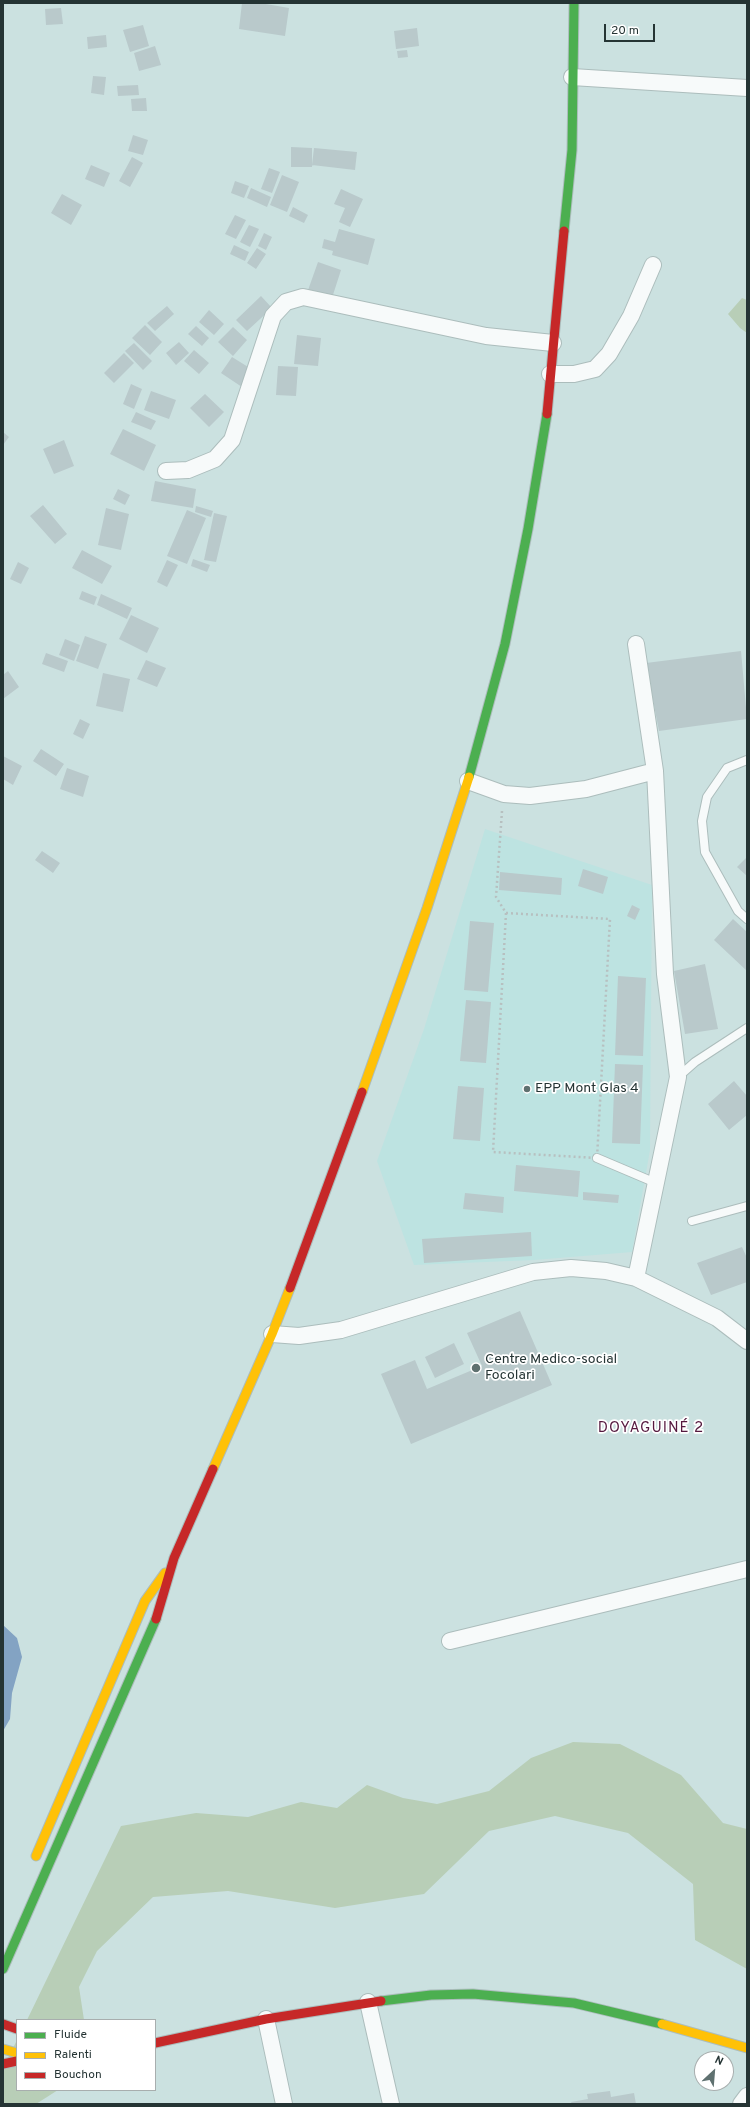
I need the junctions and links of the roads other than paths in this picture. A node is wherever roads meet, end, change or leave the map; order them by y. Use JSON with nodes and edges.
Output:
{"nodes":[{"id":1,"x":574,"y":3,"type":"edge"},
{"id":2,"x":572,"y":77,"type":"junction"},
{"id":3,"x":747,"y":88,"type":"edge"},
{"id":4,"x":653,"y":265,"type":"dead end"},
{"id":5,"x":553,"y":343,"type":"junction"},
{"id":6,"x":550,"y":374,"type":"junction"},
{"id":7,"x":166,"y":471,"type":"dead end"},
{"id":8,"x":636,"y":644,"type":"dead end"},
{"id":9,"x":747,"y":760,"type":"edge"},
{"id":10,"x":655,"y":771,"type":"junction"},
{"id":11,"x":468,"y":781,"type":"junction"},
{"id":12,"x":747,"y":919,"type":"edge"},
{"id":13,"x":747,"y":1028,"type":"edge"},
{"id":14,"x":678,"y":1077,"type":"junction"},
{"id":15,"x":597,"y":1158,"type":"road end"},
{"id":16,"x":656,"y":1183,"type":"junction"},
{"id":17,"x":747,"y":1206,"type":"edge"},
{"id":18,"x":692,"y":1221,"type":"dead end"},
{"id":19,"x":636,"y":1278,"type":"junction"},
{"id":20,"x":272,"y":1334,"type":"junction"},
{"id":21,"x":747,"y":1341,"type":"edge"},
{"id":22,"x":174,"y":1558,"type":"junction"},
{"id":23,"x":747,"y":1569,"type":"edge"},
{"id":24,"x":450,"y":1641,"type":"dead end"},
{"id":25,"x":31,"y":1866,"type":"dead end"},
{"id":26,"x":3,"y":1969,"type":"edge"},
{"id":27,"x":368,"y":2002,"type":"junction"},
{"id":28,"x":266,"y":2019,"type":"junction"},
{"id":29,"x":3,"y":2024,"type":"edge"},
{"id":30,"x":16,"y":2029,"type":"edge"},
{"id":31,"x":156,"y":2043,"type":"edge"},
{"id":32,"x":747,"y":2048,"type":"edge"},
{"id":33,"x":3,"y":2049,"type":"edge"},
{"id":34,"x":16,"y":2053,"type":"edge"},
{"id":35,"x":16,"y":2061,"type":"edge"},
{"id":36,"x":3,"y":2064,"type":"edge"},
{"id":37,"x":747,"y":2096,"type":"edge"},
{"id":38,"x":284,"y":2104,"type":"edge"},
{"id":39,"x":391,"y":2104,"type":"edge"},
{"id":40,"x":741,"y":2104,"type":"edge"}],
"edges":[{"from":1,"to":2,"type":"main road"},
{"from":2,"to":3,"type":"street"},
{"from":2,"to":5,"type":"main road"},
{"from":4,"to":6,"type":"street"},
{"from":5,"to":6,"type":"main road"},
{"from":5,"to":7,"type":"street"},
{"from":6,"to":11,"type":"main road"},
{"from":8,"to":10,"type":"street"},
{"from":9,"to":12,"type":"lane"},
{"from":10,"to":11,"type":"street"},
{"from":10,"to":14,"type":"street"},
{"from":11,"to":20,"type":"main road"},
{"from":13,"to":14,"type":"lane"},
{"from":14,"to":16,"type":"street"},
{"from":15,"to":16,"type":"lane"},
{"from":16,"to":19,"type":"street"},
{"from":17,"to":18,"type":"lane"},
{"from":19,"to":20,"type":"street"},
{"from":19,"to":21,"type":"street"},
{"from":20,"to":22,"type":"main road"},
{"from":22,"to":25,"type":"main road"},
{"from":22,"to":26,"type":"main road"},
{"from":23,"to":24,"type":"street"},
{"from":27,"to":28,"type":"main road"},
{"from":27,"to":32,"type":"main road"},
{"from":27,"to":39,"type":"street"},
{"from":28,"to":31,"type":"main road"},
{"from":28,"to":38,"type":"street"},
{"from":29,"to":30,"type":"main road"},
{"from":33,"to":34,"type":"main road"},
{"from":35,"to":36,"type":"main road"},
{"from":37,"to":40,"type":"street"}]}
